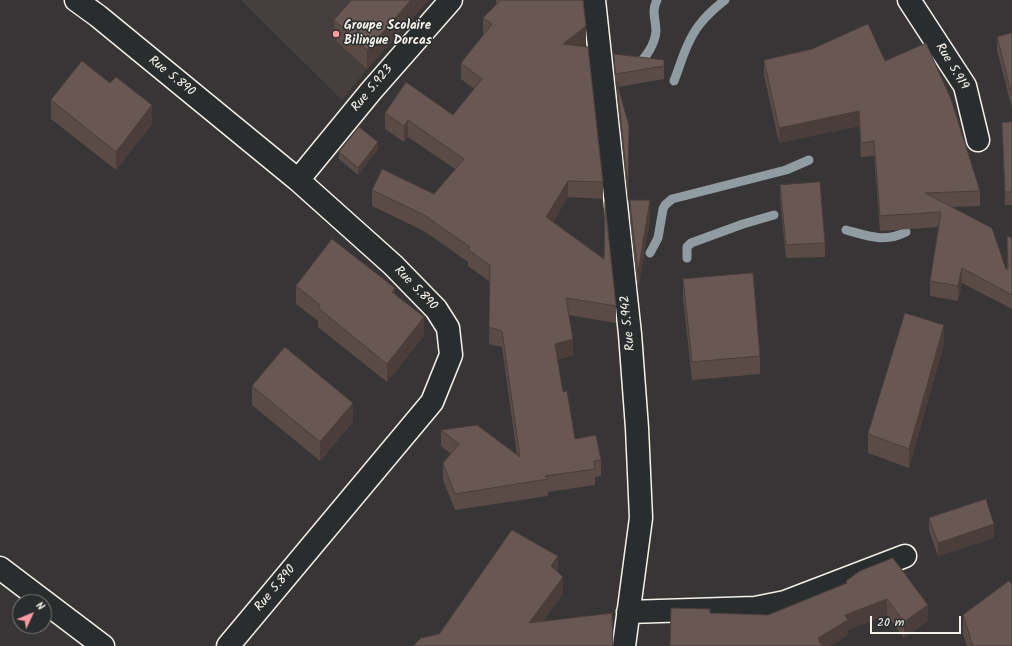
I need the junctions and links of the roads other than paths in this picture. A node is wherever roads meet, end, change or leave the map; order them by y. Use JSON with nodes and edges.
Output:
{"nodes":[{"id":1,"x":76,"y":0,"type":"edge"},
{"id":2,"x":451,"y":0,"type":"edge"},
{"id":3,"x":594,"y":0,"type":"edge"},
{"id":4,"x":909,"y":0,"type":"edge"},
{"id":5,"x":978,"y":140,"type":"dead end"},
{"id":6,"x":298,"y":180,"type":"junction"},
{"id":7,"x":905,"y":556,"type":"dead end"},
{"id":8,"x":0,"y":568,"type":"edge"},
{"id":9,"x":628,"y":612,"type":"junction"},
{"id":10,"x":103,"y":646,"type":"edge"},
{"id":11,"x":228,"y":646,"type":"edge"},
{"id":12,"x":624,"y":646,"type":"edge"}],
"edges":[{"from":1,"to":6,"type":"street","name":"Rue 5.890"},
{"from":2,"to":6,"type":"street","name":"Rue 5.923"},
{"from":3,"to":9,"type":"street","name":"Rue 5.942"},
{"from":4,"to":5,"type":"street","name":"Rue 5.919"},
{"from":6,"to":11,"type":"street","name":"Rue 5.890"},
{"from":7,"to":9,"type":"street"},
{"from":8,"to":10,"type":"street"},
{"from":9,"to":12,"type":"street","name":"Rue 5.942"}]}
